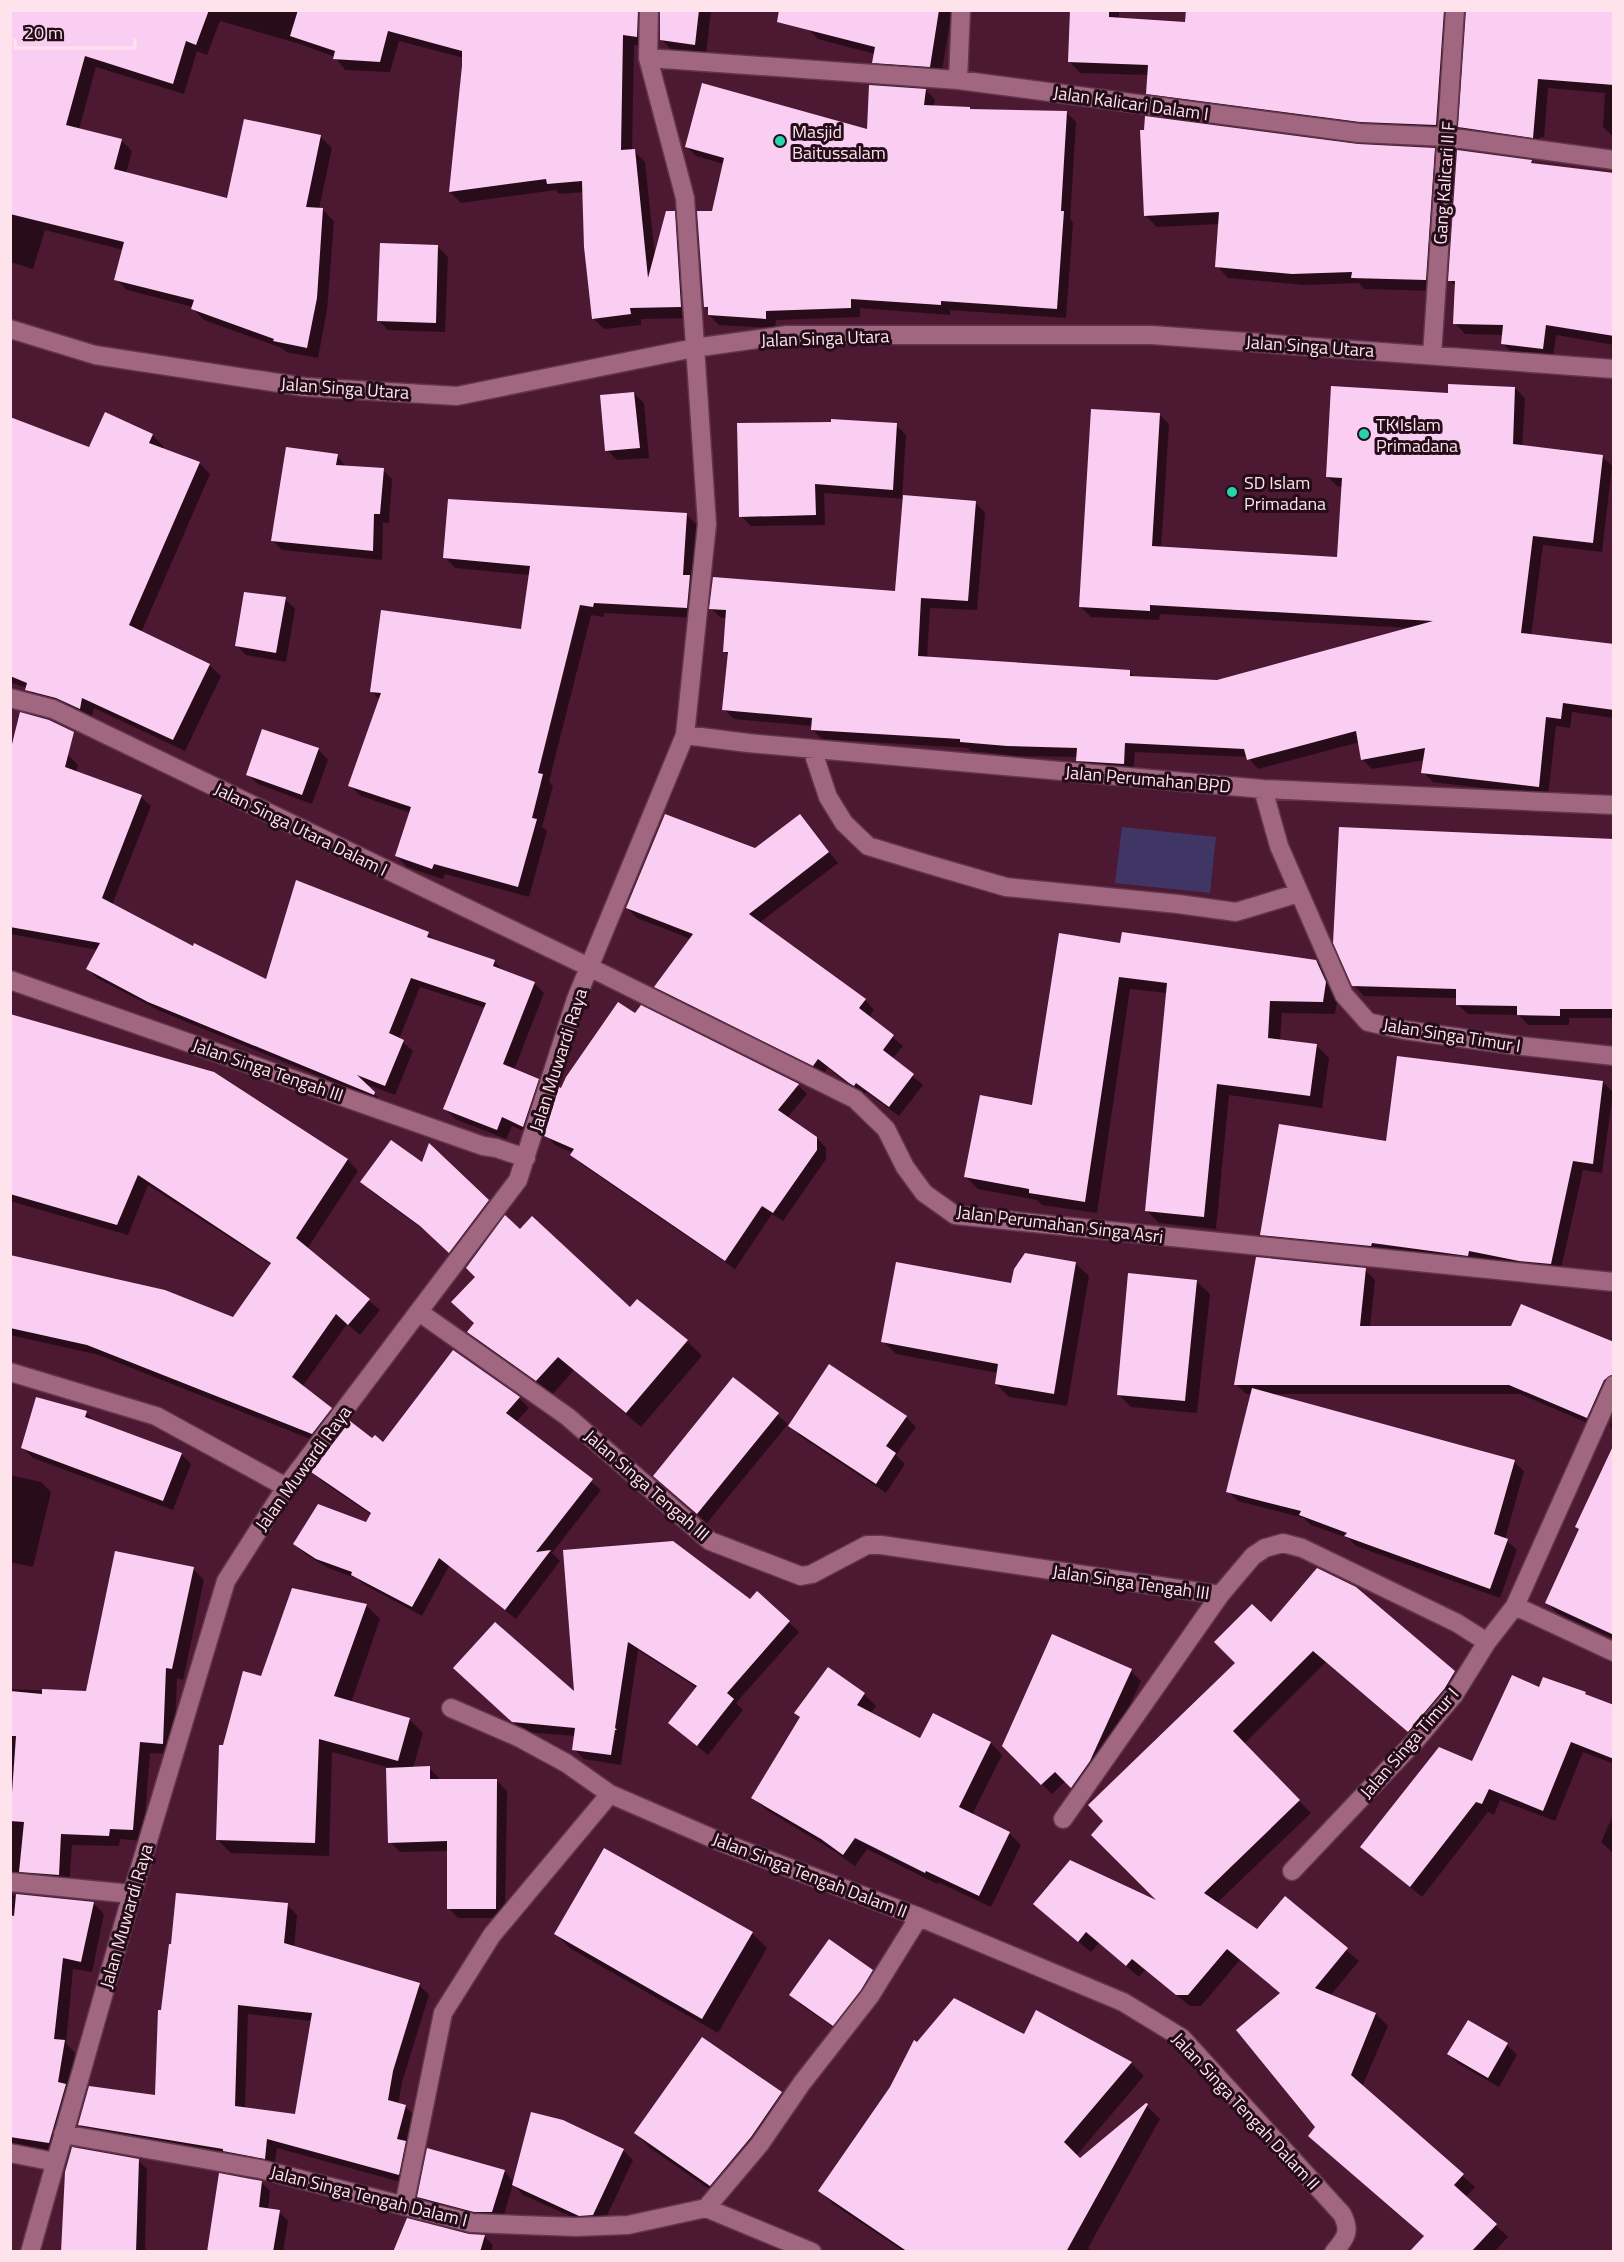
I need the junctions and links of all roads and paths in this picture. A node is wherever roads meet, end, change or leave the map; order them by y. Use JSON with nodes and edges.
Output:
{"nodes":[{"id":1,"x":649,"y":10,"type":"edge"},
{"id":2,"x":961,"y":10,"type":"edge"},
{"id":3,"x":1455,"y":10,"type":"edge"},
{"id":4,"x":648,"y":58,"type":"junction"},
{"id":5,"x":958,"y":80,"type":"junction"},
{"id":6,"x":1447,"y":137,"type":"junction"},
{"id":7,"x":1614,"y":160,"type":"edge"},
{"id":8,"x":10,"y":329,"type":"edge"},
{"id":9,"x":694,"y":348,"type":"junction"},
{"id":10,"x":1432,"y":355,"type":"junction"},
{"id":11,"x":1614,"y":369,"type":"edge"},
{"id":12,"x":10,"y":698,"type":"edge"},
{"id":13,"x":684,"y":735,"type":"junction"},
{"id":14,"x":812,"y":749,"type":"junction"},
{"id":15,"x":1263,"y":789,"type":"junction"},
{"id":16,"x":1614,"y":804,"type":"edge"},
{"id":17,"x":1299,"y":893,"type":"junction"},
{"id":18,"x":589,"y":967,"type":"junction"},
{"id":19,"x":10,"y":980,"type":"edge"},
{"id":20,"x":1614,"y":1056,"type":"edge"},
{"id":21,"x":526,"y":1158,"type":"junction"},
{"id":22,"x":1614,"y":1282,"type":"edge"},
{"id":23,"x":419,"y":1312,"type":"junction"},
{"id":24,"x":10,"y":1372,"type":"edge"},
{"id":25,"x":1614,"y":1385,"type":"edge"},
{"id":26,"x":286,"y":1487,"type":"junction"},
{"id":27,"x":1220,"y":1595,"type":"junction"},
{"id":28,"x":1515,"y":1606,"type":"junction"},
{"id":29,"x":1487,"y":1642,"type":"junction"},
{"id":30,"x":1614,"y":1652,"type":"edge"},
{"id":31,"x":451,"y":1708,"type":"dead end"},
{"id":32,"x":610,"y":1794,"type":"junction"},
{"id":33,"x":1063,"y":1819,"type":"dead end"},
{"id":34,"x":1292,"y":1871,"type":"dead end"},
{"id":35,"x":10,"y":1882,"type":"edge"},
{"id":36,"x":132,"y":1894,"type":"junction"},
{"id":37,"x":919,"y":1917,"type":"junction"},
{"id":38,"x":63,"y":2134,"type":"junction"},
{"id":39,"x":10,"y":2152,"type":"edge"},
{"id":40,"x":55,"y":2162,"type":"junction"},
{"id":41,"x":404,"y":2206,"type":"junction"},
{"id":42,"x":706,"y":2208,"type":"junction"},
{"id":43,"x":30,"y":2252,"type":"edge"},
{"id":44,"x":812,"y":2252,"type":"edge"},
{"id":45,"x":1334,"y":2252,"type":"edge"}],
"edges":[{"from":1,"to":4,"type":"street"},
{"from":2,"to":5,"type":"street"},
{"from":3,"to":6,"type":"street","name":"Gang Kalicari II F"},
{"from":4,"to":5,"type":"street","name":"Jalan Kalicari Dalam I"},
{"from":4,"to":9,"type":"street"},
{"from":5,"to":6,"type":"street","name":"Jalan Kalicari Dalam I"},
{"from":6,"to":7,"type":"street","name":"Jalan Kalicari Dalam I"},
{"from":6,"to":10,"type":"street","name":"Gang Kalicari II F"},
{"from":8,"to":9,"type":"street","name":"Jalan Singa Utara"},
{"from":9,"to":10,"type":"street","name":"Jalan Singa Utara"},
{"from":9,"to":13,"type":"street"},
{"from":10,"to":11,"type":"street","name":"Jalan Singa Utara"},
{"from":12,"to":18,"type":"street","name":"Jalan Singa Utara Dalam I"},
{"from":13,"to":14,"type":"street","name":"Jalan Perumahan BPD"},
{"from":13,"to":18,"type":"street","name":"Jalan Muwardi Raya"},
{"from":14,"to":15,"type":"street","name":"Jalan Perumahan BPD"},
{"from":14,"to":17,"type":"street"},
{"from":15,"to":16,"type":"street","name":"Jalan Perumahan BPD"},
{"from":15,"to":17,"type":"street","name":"Jalan Singa Timur I"},
{"from":17,"to":20,"type":"street","name":"Jalan Singa Timur I"},
{"from":18,"to":21,"type":"street","name":"Jalan Muwardi Raya"},
{"from":18,"to":22,"type":"street","name":"Jalan Perumahan Singa Asri"},
{"from":19,"to":21,"type":"street","name":"Jalan Singa Tengah III"},
{"from":21,"to":23,"type":"street","name":"Jalan Muwardi Raya"},
{"from":23,"to":26,"type":"street","name":"Jalan Muwardi Raya"},
{"from":23,"to":27,"type":"street","name":"Jalan Singa Tengah III"},
{"from":24,"to":26,"type":"street"},
{"from":25,"to":28,"type":"street","name":"Jalan Singa Timur I"},
{"from":26,"to":36,"type":"street","name":"Jalan Muwardi Raya"},
{"from":27,"to":29,"type":"street","name":"Jalan Singa Tengah III"},
{"from":27,"to":33,"type":"street","name":"Jalan Singa Tengah III"},
{"from":28,"to":29,"type":"street","name":"Jalan Singa Timur I"},
{"from":28,"to":30,"type":"street"},
{"from":29,"to":34,"type":"street","name":"Jalan Singa Timur I"},
{"from":31,"to":32,"type":"street","name":"Jalan Singa Tengah Dalam II"},
{"from":32,"to":37,"type":"street","name":"Jalan Singa Tengah Dalam II"},
{"from":32,"to":41,"type":"street"},
{"from":35,"to":36,"type":"street"},
{"from":36,"to":38,"type":"street","name":"Jalan Muwardi Raya"},
{"from":37,"to":42,"type":"street"},
{"from":37,"to":45,"type":"street","name":"Jalan Singa Tengah Dalam II"},
{"from":38,"to":40,"type":"street","name":"Jalan Muwardi Raya"},
{"from":38,"to":41,"type":"street","name":"Jalan Singa Tengah Dalam I"},
{"from":39,"to":40,"type":"street"},
{"from":40,"to":43,"type":"street","name":"Jalan Muwardi Raya"},
{"from":41,"to":42,"type":"street","name":"Jalan Singa Tengah Dalam I"},
{"from":42,"to":44,"type":"street"}]}
